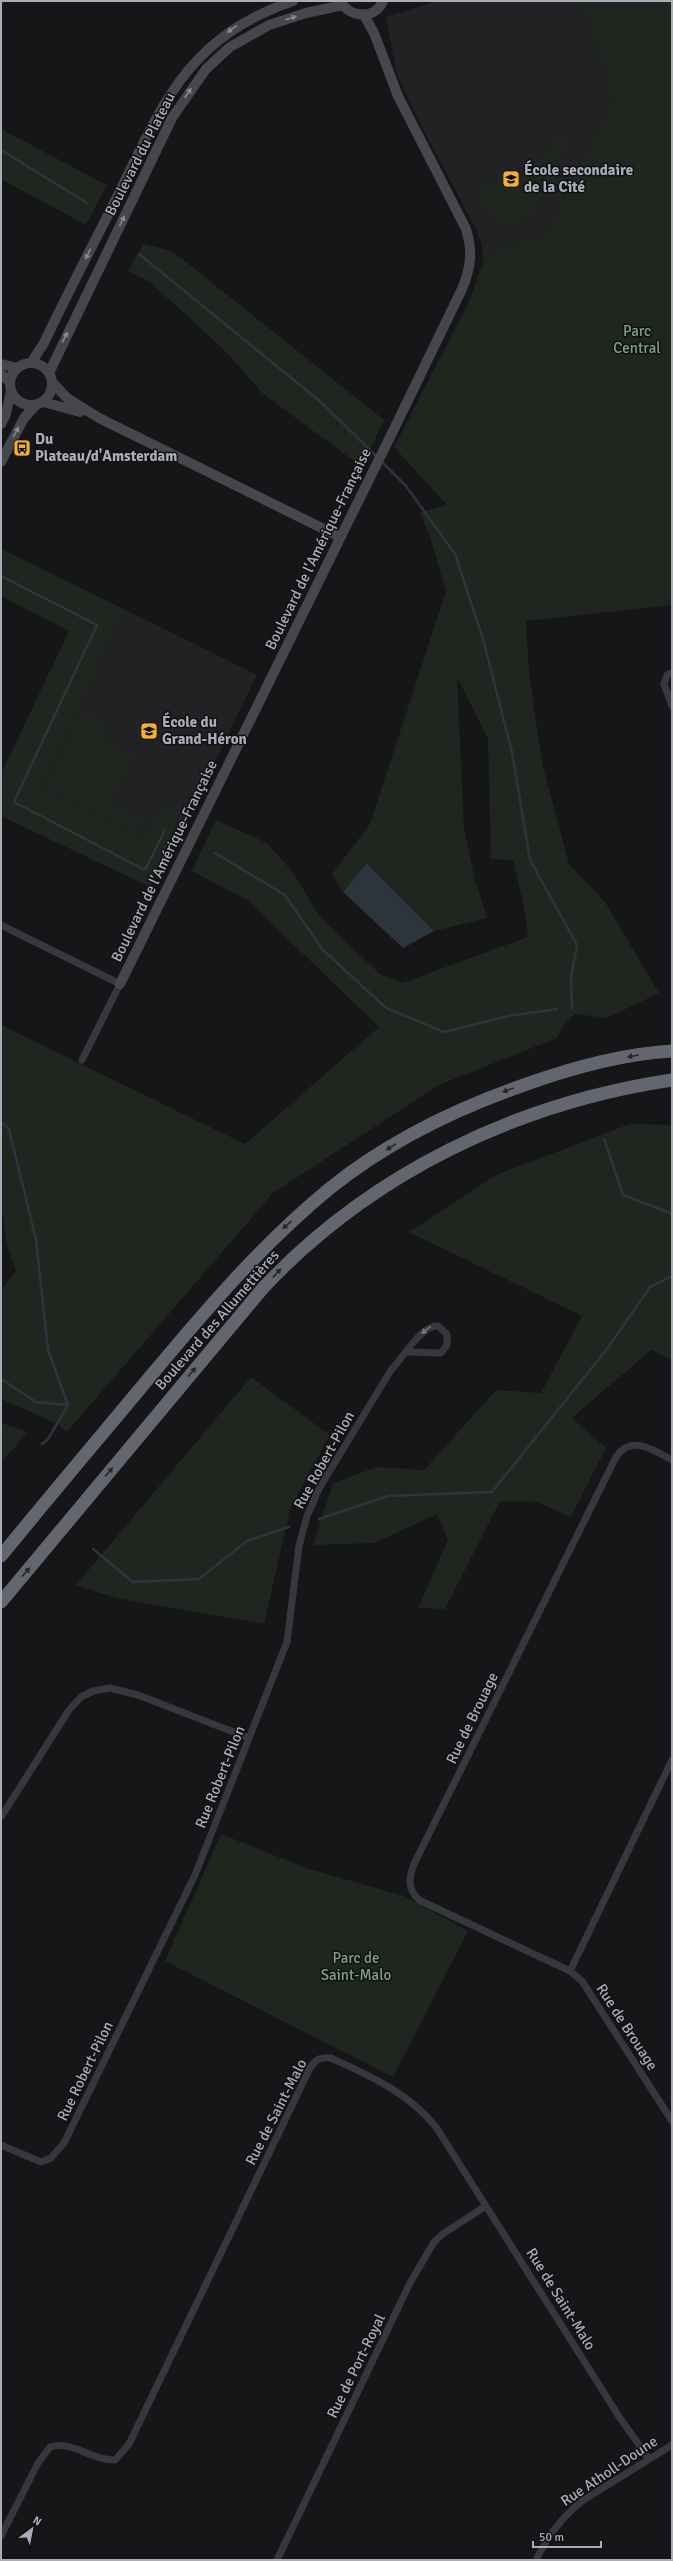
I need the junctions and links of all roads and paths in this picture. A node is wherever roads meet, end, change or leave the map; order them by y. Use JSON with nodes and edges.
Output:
{"nodes":[{"id":1,"x":293,"y":1,"type":"edge"},
{"id":2,"x":384,"y":2,"type":"edge"},
{"id":3,"x":342,"y":3,"type":"edge"},
{"id":4,"x":374,"y":12,"type":"junction"},
{"id":5,"x":364,"y":15,"type":"junction"},
{"id":6,"x":378,"y":44,"type":"junction"},
{"id":7,"x":31,"y":363,"type":"junction"},
{"id":8,"x":1,"y":364,"type":"edge"},
{"id":9,"x":17,"y":368,"type":"junction"},
{"id":10,"x":1,"y":374,"type":"edge"},
{"id":11,"x":51,"y":377,"type":"junction"},
{"id":12,"x":11,"y":386,"type":"junction"},
{"id":13,"x":40,"y":404,"type":"junction"},
{"id":14,"x":99,"y":418,"type":"junction"},
{"id":15,"x":1,"y":424,"type":"edge"},
{"id":16,"x":1,"y":462,"type":"edge"},
{"id":17,"x":340,"y":537,"type":"junction"},
{"id":18,"x":672,"y":673,"type":"edge"},
{"id":19,"x":672,"y":706,"type":"edge"},
{"id":20,"x":1,"y":925,"type":"edge"},
{"id":21,"x":120,"y":984,"type":"junction"},
{"id":22,"x":672,"y":1051,"type":"edge"},
{"id":23,"x":82,"y":1060,"type":"dead end"},
{"id":24,"x":672,"y":1080,"type":"edge"},
{"id":25,"x":408,"y":1352,"type":"junction"},
{"id":26,"x":672,"y":1460,"type":"edge"},
{"id":27,"x":1,"y":1556,"type":"edge"},
{"id":28,"x":1,"y":1602,"type":"edge"},
{"id":29,"x":249,"y":1738,"type":"junction"},
{"id":30,"x":672,"y":1760,"type":"edge"},
{"id":31,"x":1,"y":1817,"type":"edge"},
{"id":32,"x":570,"y":1970,"type":"junction"},
{"id":33,"x":672,"y":2120,"type":"edge"},
{"id":34,"x":1,"y":2145,"type":"edge"},
{"id":35,"x":486,"y":2206,"type":"junction"},
{"id":36,"x":672,"y":2445,"type":"edge"},
{"id":37,"x":649,"y":2459,"type":"junction"},
{"id":38,"x":1,"y":2536,"type":"edge"},
{"id":39,"x":277,"y":2560,"type":"edge"},
{"id":40,"x":536,"y":2560,"type":"edge"}],
"edges":[{"from":1,"to":7,"type":"street","name":"Boulevard du Plateau","one_way":true},
{"from":2,"to":4,"type":"street"},
{"from":3,"to":5,"type":"street"},
{"from":11,"to":3,"type":"street","name":"Boulevard du Plateau","one_way":true},
{"from":4,"to":5,"type":"street"},
{"from":4,"to":6,"type":"street","name":"Boulevard de l'Amérique-Française"},
{"from":5,"to":6,"type":"street","name":"Boulevard de l'Amérique-Française"},
{"from":6,"to":17,"type":"street","name":"Boulevard de l'Amérique-Française"},
{"from":7,"to":9,"type":"street"},
{"from":7,"to":11,"type":"street"},
{"from":8,"to":9,"type":"street"},
{"from":9,"to":12,"type":"street"},
{"from":10,"to":12,"type":"street"},
{"from":11,"to":13,"type":"street"},
{"from":11,"to":14,"type":"street"},
{"from":12,"to":13,"type":"street"},
{"from":12,"to":15,"type":"street"},
{"from":13,"to":14,"type":"street"},
{"from":16,"to":13,"type":"street","one_way":true},
{"from":14,"to":17,"type":"street"},
{"from":17,"to":21,"type":"street","name":"Boulevard de l'Amérique-Française"},
{"from":18,"to":19,"type":"street"},
{"from":20,"to":21,"type":"street"},
{"from":21,"to":23,"type":"street","name":"Boulevard de l'Amérique-Française"},
{"from":22,"to":27,"type":"highway","name":"Boulevard des Allumettières","one_way":true},
{"from":28,"to":24,"type":"highway","name":"Boulevard des Allumettières","one_way":true},
{"from":25,"to":25,"type":"street","name":"Rue Robert-Pilon","one_way":true},
{"from":25,"to":29,"type":"street","name":"Rue Robert-Pilon"},
{"from":26,"to":32,"type":"street","name":"Rue de Brouage"},
{"from":29,"to":31,"type":"street"},
{"from":29,"to":34,"type":"street","name":"Rue Robert-Pilon"},
{"from":30,"to":32,"type":"street"},
{"from":32,"to":33,"type":"street","name":"Rue de Brouage"},
{"from":35,"to":37,"type":"street","name":"Rue de Saint-Malo"},
{"from":35,"to":38,"type":"street","name":"Rue de Saint-Malo"},
{"from":35,"to":39,"type":"street","name":"Rue de Port-Royal"},
{"from":36,"to":37,"type":"street","name":"Rue Atholl-Doune"},
{"from":37,"to":40,"type":"street","name":"Rue Atholl-Doune"}]}
